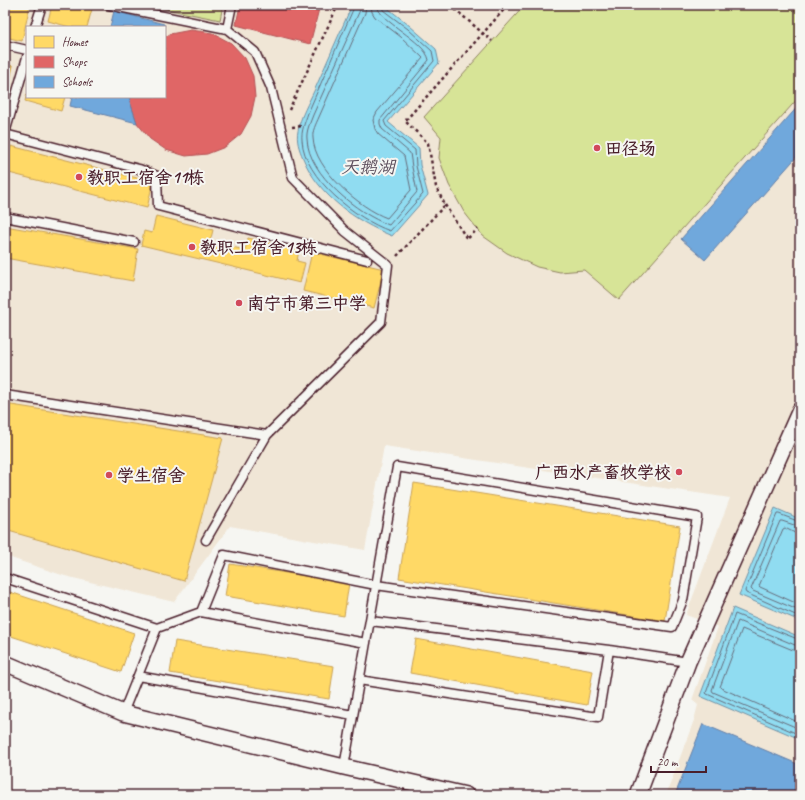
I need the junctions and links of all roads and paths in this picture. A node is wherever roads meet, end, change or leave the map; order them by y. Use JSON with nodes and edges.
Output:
{"nodes":[{"id":1,"x":42,"y":5,"type":"edge"},
{"id":2,"x":109,"y":5,"type":"edge"},
{"id":3,"x":232,"y":5,"type":"edge"},
{"id":4,"x":338,"y":5,"type":"edge"},
{"id":5,"x":450,"y":5,"type":"edge"},
{"id":6,"x":508,"y":5,"type":"edge"},
{"id":7,"x":35,"y":26,"type":"edge"},
{"id":8,"x":227,"y":28,"type":"junction"},
{"id":9,"x":483,"y":33,"type":"junction"},
{"id":10,"x":492,"y":41,"type":"dead end"},
{"id":11,"x":5,"y":45,"type":"edge"},
{"id":12,"x":26,"y":50,"type":"edge"},
{"id":13,"x":26,"y":60,"type":"edge"},
{"id":14,"x":281,"y":128,"type":"junction"},
{"id":15,"x":5,"y":134,"type":"edge"},
{"id":16,"x":445,"y":205,"type":"junction"},
{"id":17,"x":5,"y":217,"type":"edge"},
{"id":18,"x":478,"y":229,"type":"dead end"},
{"id":19,"x":134,"y":242,"type":"dead end"},
{"id":20,"x":367,"y":260,"type":"dead end"},
{"id":21,"x":388,"y":265,"type":"junction"},
{"id":22,"x":5,"y":395,"type":"edge"},
{"id":23,"x":800,"y":410,"type":"edge"},
{"id":24,"x":267,"y":435,"type":"junction"},
{"id":25,"x":206,"y":540,"type":"dead end"},
{"id":26,"x":5,"y":578,"type":"edge"},
{"id":27,"x":376,"y":585,"type":"junction"},
{"id":28,"x":201,"y":612,"type":"junction"},
{"id":29,"x":370,"y":621,"type":"junction"},
{"id":30,"x":157,"y":628,"type":"junction"},
{"id":31,"x":366,"y":643,"type":"junction"},
{"id":32,"x":609,"y":650,"type":"junction"},
{"id":33,"x":688,"y":662,"type":"junction"},
{"id":34,"x":5,"y":663,"type":"edge"},
{"id":35,"x":138,"y":676,"type":"junction"},
{"id":36,"x":359,"y":680,"type":"junction"},
{"id":37,"x":123,"y":713,"type":"junction"},
{"id":38,"x":353,"y":715,"type":"junction"},
{"id":39,"x":344,"y":767,"type":"junction"},
{"id":40,"x":466,"y":795,"type":"edge"},
{"id":41,"x":638,"y":795,"type":"edge"}],
"edges":[{"from":1,"to":7,"type":"lane"},
{"from":2,"to":8,"type":"lane"},
{"from":3,"to":8,"type":"lane"},
{"from":4,"to":14,"type":"path"},
{"from":5,"to":9,"type":"path"},
{"from":6,"to":9,"type":"path"},
{"from":8,"to":14,"type":"lane"},
{"from":9,"to":10,"type":"path"},
{"from":9,"to":16,"type":"path"},
{"from":11,"to":12,"type":"lane"},
{"from":13,"to":15,"type":"lane"},
{"from":14,"to":21,"type":"lane"},
{"from":15,"to":20,"type":"lane"},
{"from":16,"to":18,"type":"path"},
{"from":16,"to":21,"type":"path"},
{"from":17,"to":19,"type":"lane"},
{"from":21,"to":24,"type":"lane"},
{"from":22,"to":24,"type":"lane"},
{"from":23,"to":33,"type":"street"},
{"from":24,"to":25,"type":"lane"},
{"from":26,"to":30,"type":"lane"},
{"from":27,"to":27,"type":"lane"},
{"from":27,"to":28,"type":"lane"},
{"from":27,"to":29,"type":"lane"},
{"from":28,"to":30,"type":"lane"},
{"from":28,"to":31,"type":"lane"},
{"from":29,"to":31,"type":"lane"},
{"from":29,"to":32,"type":"lane"},
{"from":30,"to":35,"type":"lane"},
{"from":31,"to":36,"type":"lane"},
{"from":32,"to":33,"type":"lane"},
{"from":32,"to":36,"type":"lane"},
{"from":33,"to":41,"type":"street"},
{"from":34,"to":37,"type":"street"},
{"from":35,"to":37,"type":"lane"},
{"from":35,"to":38,"type":"lane"},
{"from":36,"to":38,"type":"lane"},
{"from":37,"to":39,"type":"street"},
{"from":38,"to":39,"type":"lane"},
{"from":39,"to":40,"type":"street"}]}
